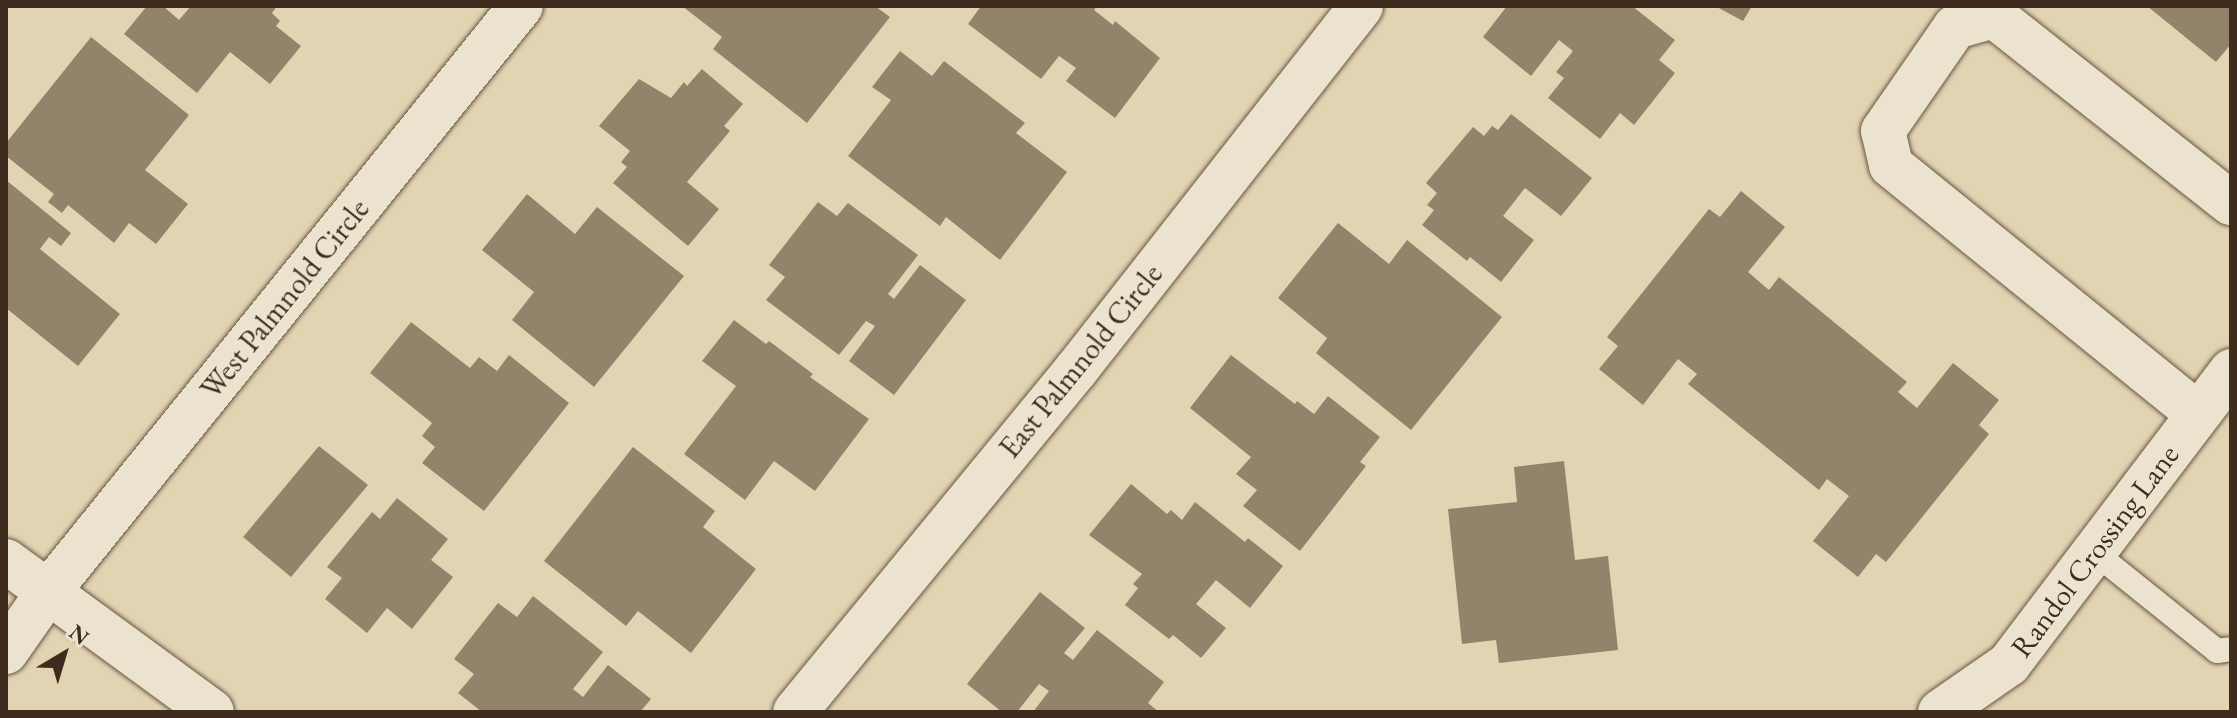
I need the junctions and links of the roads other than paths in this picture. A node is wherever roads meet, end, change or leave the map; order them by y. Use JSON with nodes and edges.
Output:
{"nodes":[{"id":1,"x":521,"y":6,"type":"edge"},
{"id":2,"x":1361,"y":6,"type":"edge"},
{"id":3,"x":2231,"y":203,"type":"edge"},
{"id":4,"x":2231,"y":371,"type":"edge"},
{"id":5,"x":2198,"y":414,"type":"junction"},
{"id":6,"x":2094,"y":552,"type":"junction"},
{"id":7,"x":6,"y":561,"type":"edge"},
{"id":8,"x":48,"y":592,"type":"junction"},
{"id":9,"x":2231,"y":649,"type":"edge"},
{"id":10,"x":6,"y":652,"type":"edge"},
{"id":11,"x":212,"y":712,"type":"edge"},
{"id":12,"x":795,"y":712,"type":"edge"},
{"id":13,"x":1940,"y":712,"type":"edge"}],
"edges":[{"from":1,"to":8,"type":"street","name":"West Palmnold Circle"},
{"from":2,"to":12,"type":"street","name":"East Palmnold Circle"},
{"from":3,"to":5,"type":"street"},
{"from":4,"to":5,"type":"street","name":"Randol Crossing Lane"},
{"from":5,"to":6,"type":"street","name":"Randol Crossing Lane"},
{"from":6,"to":9,"type":"lane"},
{"from":6,"to":13,"type":"street","name":"Randol Crossing Lane"},
{"from":7,"to":8,"type":"street"},
{"from":8,"to":10,"type":"street","name":"West Palmnold Circle"},
{"from":8,"to":11,"type":"street"}]}
